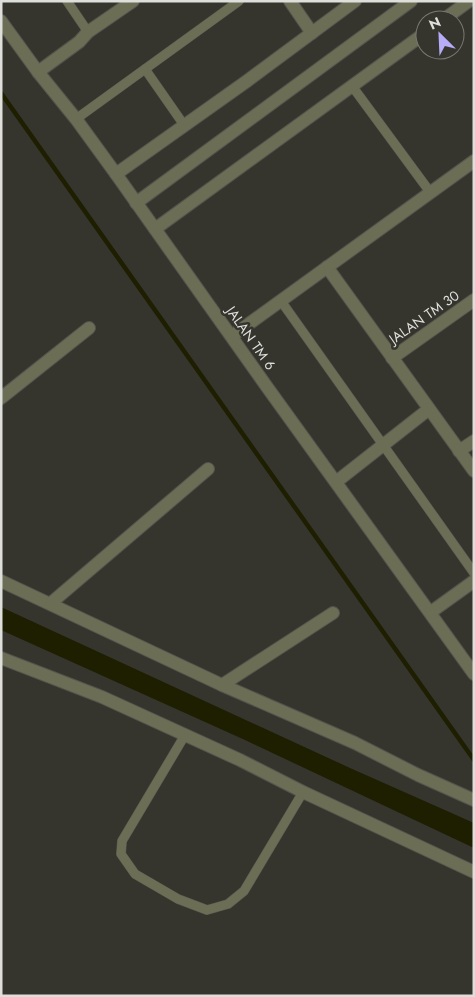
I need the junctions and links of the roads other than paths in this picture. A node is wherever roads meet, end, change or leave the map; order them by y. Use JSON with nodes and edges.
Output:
{"nodes":[{"id":1,"x":67,"y":1,"type":"edge"},
{"id":2,"x":133,"y":1,"type":"edge"},
{"id":3,"x":239,"y":1,"type":"edge"},
{"id":4,"x":290,"y":1,"type":"edge"},
{"id":5,"x":355,"y":1,"type":"edge"},
{"id":6,"x":411,"y":1,"type":"edge"},
{"id":7,"x":469,"y":1,"type":"edge"},
{"id":8,"x":457,"y":10,"type":"edge"},
{"id":9,"x":1,"y":21,"type":"edge"},
{"id":10,"x":88,"y":32,"type":"junction"},
{"id":11,"x":312,"y":33,"type":"junction"},
{"id":12,"x":415,"y":39,"type":"edge"},
{"id":13,"x":145,"y":69,"type":"junction"},
{"id":14,"x":38,"y":72,"type":"junction"},
{"id":15,"x":352,"y":86,"type":"junction"},
{"id":16,"x":76,"y":119,"type":"junction"},
{"id":17,"x":184,"y":125,"type":"junction"},
{"id":18,"x":474,"y":161,"type":"edge"},
{"id":19,"x":116,"y":174,"type":"junction"},
{"id":20,"x":430,"y":192,"type":"junction"},
{"id":21,"x":136,"y":203,"type":"junction"},
{"id":22,"x":155,"y":230,"type":"junction"},
{"id":23,"x":326,"y":267,"type":"junction"},
{"id":24,"x":281,"y":300,"type":"junction"},
{"id":25,"x":474,"y":300,"type":"edge"},
{"id":26,"x":90,"y":328,"type":"dead end"},
{"id":27,"x":232,"y":336,"type":"junction"},
{"id":28,"x":392,"y":358,"type":"junction"},
{"id":29,"x":1,"y":398,"type":"edge"},
{"id":30,"x":429,"y":409,"type":"junction"},
{"id":31,"x":474,"y":441,"type":"edge"},
{"id":32,"x":384,"y":444,"type":"junction"},
{"id":33,"x":459,"y":451,"type":"junction"},
{"id":34,"x":208,"y":469,"type":"dead end"},
{"id":35,"x":474,"y":471,"type":"edge"},
{"id":36,"x":336,"y":482,"type":"junction"},
{"id":37,"x":474,"y":573,"type":"edge"},
{"id":38,"x":1,"y":581,"type":"edge"},
{"id":39,"x":474,"y":581,"type":"edge"},
{"id":40,"x":51,"y":603,"type":"junction"},
{"id":41,"x":431,"y":612,"type":"junction"},
{"id":42,"x":333,"y":613,"type":"dead end"},
{"id":43,"x":1,"y":658,"type":"edge"},
{"id":44,"x":474,"y":674,"type":"edge"},
{"id":45,"x":222,"y":685,"type":"junction"},
{"id":46,"x":185,"y":735,"type":"junction"},
{"id":47,"x":302,"y":792,"type":"junction"},
{"id":48,"x":474,"y":800,"type":"edge"},
{"id":49,"x":474,"y":872,"type":"edge"}],
"edges":[{"from":1,"to":10,"type":"lane"},
{"from":2,"to":10,"type":"street"},
{"from":3,"to":13,"type":"lane"},
{"from":4,"to":11,"type":"street"},
{"from":5,"to":11,"type":"street"},
{"from":6,"to":21,"type":"street"},
{"from":7,"to":8,"type":"street"},
{"from":9,"to":14,"type":"street","name":"JALAN TM 6"},
{"from":10,"to":14,"type":"street"},
{"from":11,"to":17,"type":"street"},
{"from":12,"to":15,"type":"street"},
{"from":13,"to":16,"type":"lane"},
{"from":13,"to":17,"type":"lane"},
{"from":14,"to":16,"type":"street","name":"JALAN TM 6"},
{"from":15,"to":20,"type":"lane"},
{"from":15,"to":22,"type":"street"},
{"from":16,"to":19,"type":"street","name":"JALAN TM 6"},
{"from":17,"to":19,"type":"street"},
{"from":18,"to":20,"type":"street"},
{"from":19,"to":21,"type":"street","name":"JALAN TM 6"},
{"from":20,"to":23,"type":"street"},
{"from":21,"to":22,"type":"street","name":"JALAN TM 6"},
{"from":22,"to":27,"type":"street","name":"JALAN TM 6"},
{"from":23,"to":24,"type":"street"},
{"from":23,"to":28,"type":"street"},
{"from":24,"to":27,"type":"street"},
{"from":24,"to":32,"type":"lane"},
{"from":25,"to":28,"type":"street","name":"JALAN TM 30"},
{"from":26,"to":29,"type":"street"},
{"from":27,"to":36,"type":"street","name":"JALAN TM 6"},
{"from":28,"to":30,"type":"street"},
{"from":30,"to":32,"type":"street"},
{"from":30,"to":33,"type":"street"},
{"from":31,"to":33,"type":"street"},
{"from":32,"to":36,"type":"street"},
{"from":32,"to":37,"type":"lane"},
{"from":33,"to":35,"type":"street"},
{"from":34,"to":40,"type":"street"},
{"from":36,"to":41,"type":"street","name":"JALAN TM 6"},
{"from":38,"to":40,"type":"street"},
{"from":39,"to":41,"type":"street"},
{"from":40,"to":45,"type":"street"},
{"from":41,"to":44,"type":"street","name":"JALAN TM 6"},
{"from":42,"to":45,"type":"street"},
{"from":43,"to":46,"type":"street"},
{"from":45,"to":48,"type":"street"},
{"from":46,"to":47,"type":"street"},
{"from":46,"to":47,"type":"lane"},
{"from":47,"to":49,"type":"street"}]}
